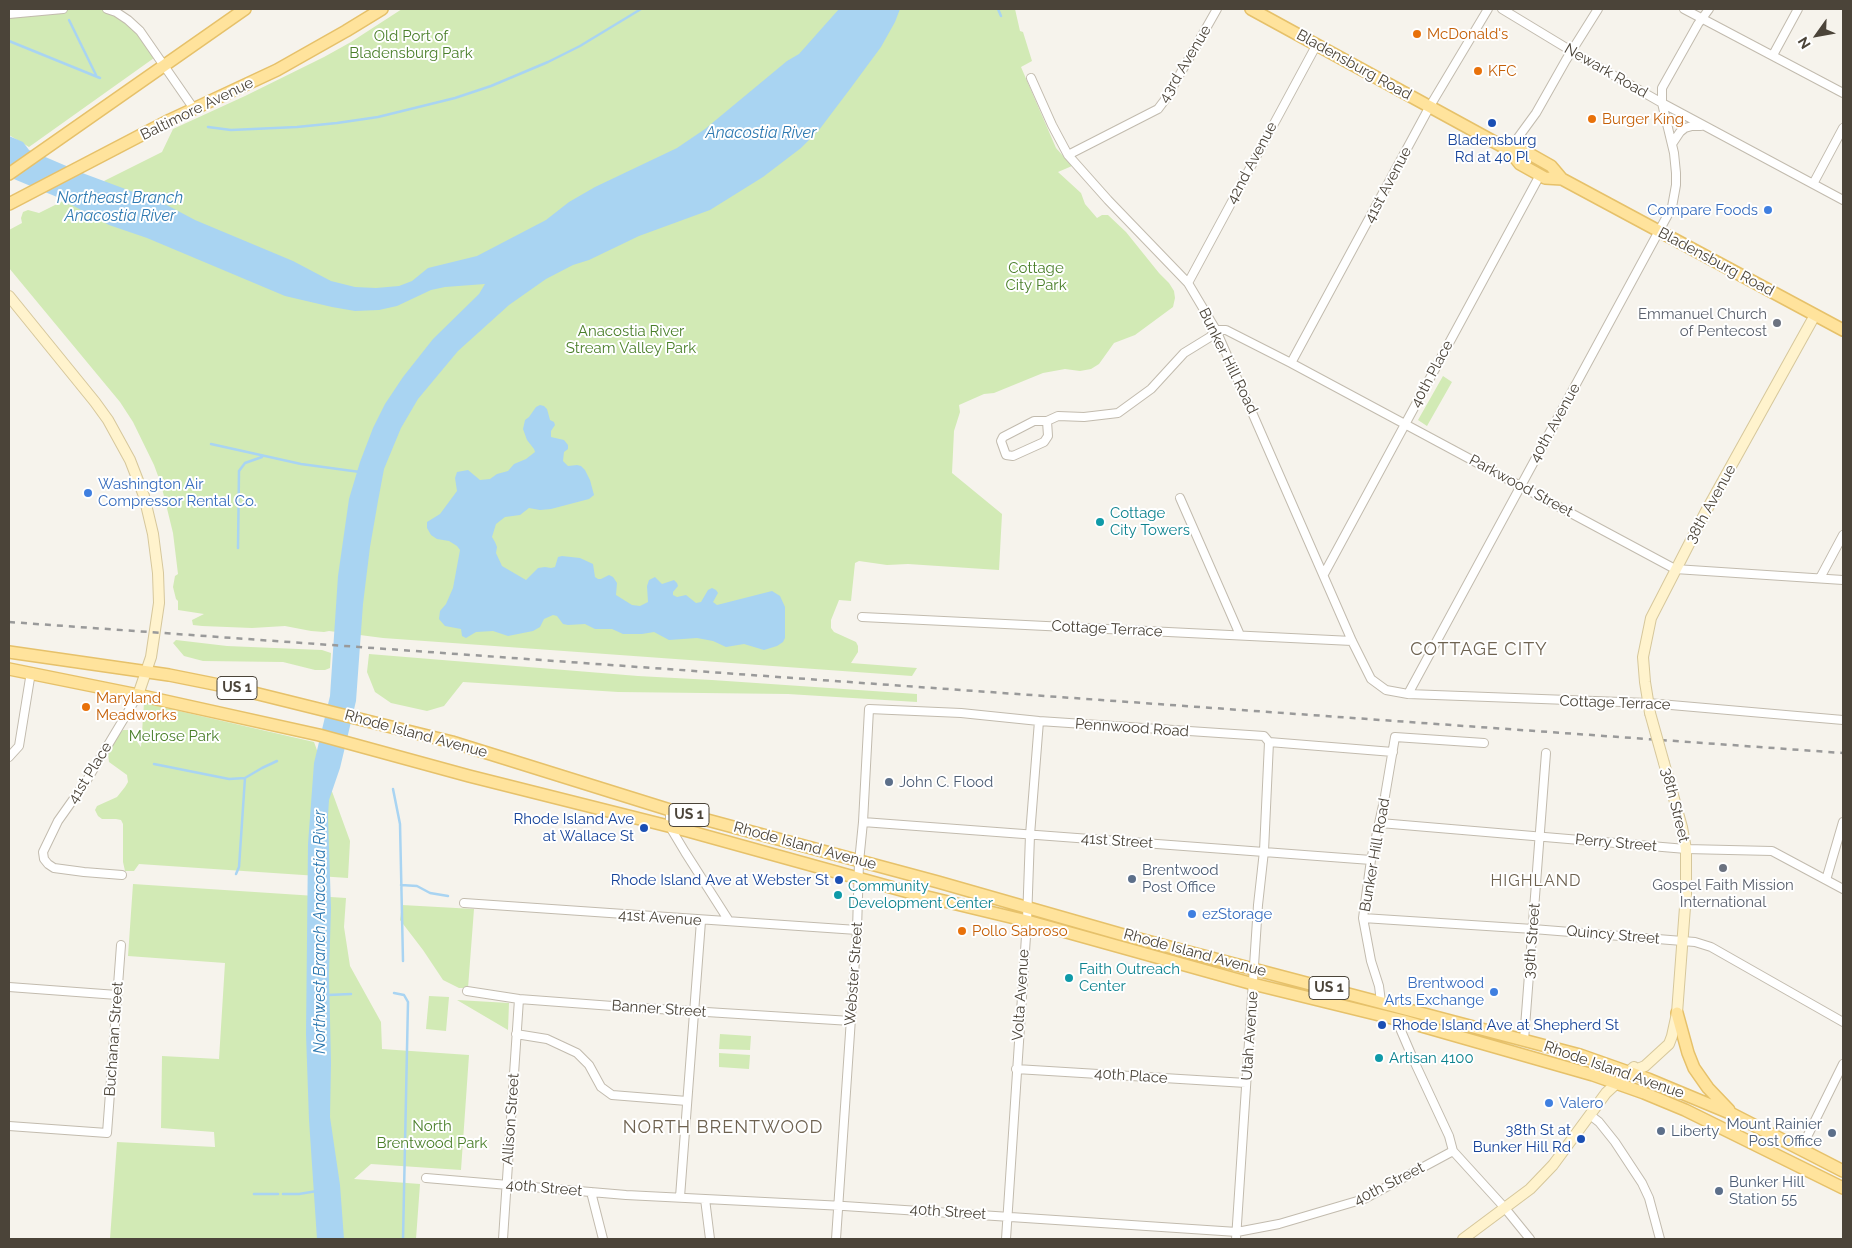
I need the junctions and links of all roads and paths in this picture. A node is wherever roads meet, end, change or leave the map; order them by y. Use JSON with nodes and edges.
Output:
{"nodes":[{"id":1,"x":63,"y":9,"type":"edge"},
{"id":2,"x":107,"y":9,"type":"edge"},
{"id":3,"x":245,"y":9,"type":"edge"},
{"id":4,"x":382,"y":9,"type":"edge"},
{"id":5,"x":1217,"y":9,"type":"edge"},
{"id":6,"x":1251,"y":9,"type":"edge"},
{"id":7,"x":1488,"y":9,"type":"edge"},
{"id":8,"x":1502,"y":9,"type":"edge"},
{"id":9,"x":1598,"y":9,"type":"edge"},
{"id":10,"x":1684,"y":9,"type":"edge"},
{"id":11,"x":1708,"y":9,"type":"edge"},
{"id":12,"x":1798,"y":9,"type":"edge"},
{"id":13,"x":9,"y":14,"type":"edge"},
{"id":14,"x":1702,"y":18,"type":"junction"},
{"id":15,"x":1317,"y":44,"type":"junction"},
{"id":16,"x":1571,"y":51,"type":"junction"},
{"id":17,"x":1773,"y":55,"type":"junction"},
{"id":18,"x":165,"y":65,"type":"junction"},
{"id":19,"x":1031,"y":78,"type":"dead end"},
{"id":20,"x":1843,"y":93,"type":"edge"},
{"id":21,"x":1662,"y":103,"type":"junction"},
{"id":22,"x":1430,"y":106,"type":"junction"},
{"id":23,"x":194,"y":109,"type":"junction"},
{"id":24,"x":1705,"y":126,"type":"junction"},
{"id":25,"x":1843,"y":128,"type":"edge"},
{"id":26,"x":1672,"y":144,"type":"junction"},
{"id":27,"x":1509,"y":150,"type":"junction"},
{"id":28,"x":1068,"y":155,"type":"junction"},
{"id":29,"x":9,"y":174,"type":"edge"},
{"id":30,"x":1540,"y":175,"type":"junction"},
{"id":31,"x":1562,"y":180,"type":"junction"},
{"id":32,"x":1813,"y":184,"type":"junction"},
{"id":33,"x":1843,"y":200,"type":"edge"},
{"id":34,"x":9,"y":204,"type":"edge"},
{"id":35,"x":1659,"y":232,"type":"junction"},
{"id":36,"x":1188,"y":283,"type":"junction"},
{"id":37,"x":9,"y":298,"type":"edge"},
{"id":38,"x":1815,"y":315,"type":"junction"},
{"id":39,"x":1216,"y":330,"type":"junction"},
{"id":40,"x":1843,"y":330,"type":"edge"},
{"id":41,"x":1292,"y":363,"type":"junction"},
{"id":42,"x":1047,"y":421,"type":"junction"},
{"id":43,"x":1406,"y":423,"type":"junction"},
{"id":44,"x":1520,"y":485,"type":"junction"},
{"id":45,"x":1180,"y":498,"type":"dead end"},
{"id":46,"x":1843,"y":535,"type":"edge"},
{"id":47,"x":1675,"y":569,"type":"junction"},
{"id":48,"x":1324,"y":574,"type":"junction"},
{"id":49,"x":1820,"y":578,"type":"junction"},
{"id":50,"x":1843,"y":580,"type":"edge"},
{"id":51,"x":862,"y":617,"type":"dead end"},
{"id":52,"x":1240,"y":635,"type":"junction"},
{"id":53,"x":1352,"y":641,"type":"junction"},
{"id":54,"x":9,"y":652,"type":"edge"},
{"id":55,"x":9,"y":669,"type":"edge"},
{"id":56,"x":31,"y":672,"type":"junction"},
{"id":57,"x":147,"y":672,"type":"junction"},
{"id":58,"x":1386,"y":690,"type":"joint"},
{"id":59,"x":1408,"y":694,"type":"junction"},
{"id":60,"x":138,"y":695,"type":"junction"},
{"id":61,"x":1649,"y":708,"type":"junction"},
{"id":62,"x":869,"y":709,"type":"joint"},
{"id":63,"x":1843,"y":720,"type":"edge"},
{"id":64,"x":1039,"y":721,"type":"junction"},
{"id":65,"x":1270,"y":742,"type":"junction"},
{"id":66,"x":1484,"y":743,"type":"dead end"},
{"id":67,"x":1393,"y":752,"type":"junction"},
{"id":68,"x":1546,"y":753,"type":"dead end"},
{"id":69,"x":9,"y":757,"type":"edge"},
{"id":70,"x":670,"y":810,"type":"junction"},
{"id":71,"x":863,"y":822,"type":"junction"},
{"id":72,"x":1843,"y":822,"type":"edge"},
{"id":73,"x":1380,"y":823,"type":"junction"},
{"id":74,"x":670,"y":827,"type":"junction"},
{"id":75,"x":1030,"y":835,"type":"junction"},
{"id":76,"x":1541,"y":836,"type":"junction"},
{"id":77,"x":1686,"y":849,"type":"junction"},
{"id":78,"x":1264,"y":851,"type":"junction"},
{"id":79,"x":1371,"y":860,"type":"junction"},
{"id":80,"x":859,"y":862,"type":"junction"},
{"id":81,"x":122,"y":875,"type":"dead end"},
{"id":82,"x":860,"y":878,"type":"junction"},
{"id":83,"x":1826,"y":880,"type":"junction"},
{"id":84,"x":1843,"y":889,"type":"edge"},
{"id":85,"x":464,"y":904,"type":"dead end"},
{"id":86,"x":1026,"y":908,"type":"junction"},
{"id":87,"x":1363,"y":918,"type":"junction"},
{"id":88,"x":701,"y":921,"type":"junction"},
{"id":89,"x":729,"y":921,"type":"junction"},
{"id":90,"x":1027,"y":921,"type":"junction"},
{"id":91,"x":1533,"y":929,"type":"junction"},
{"id":92,"x":857,"y":930,"type":"junction"},
{"id":93,"x":1682,"y":940,"type":"junction"},
{"id":94,"x":121,"y":945,"type":"dead end"},
{"id":95,"x":1254,"y":969,"type":"junction"},
{"id":96,"x":1253,"y":984,"type":"junction"},
{"id":97,"x":9,"y":987,"type":"edge"},
{"id":98,"x":467,"y":991,"type":"dead end"},
{"id":99,"x":117,"y":995,"type":"junction"},
{"id":100,"x":519,"y":999,"type":"junction"},
{"id":101,"x":1381,"y":1002,"type":"junction"},
{"id":102,"x":694,"y":1012,"type":"junction"},
{"id":103,"x":1677,"y":1013,"type":"junction"},
{"id":104,"x":1396,"y":1019,"type":"junction"},
{"id":105,"x":851,"y":1021,"type":"junction"},
{"id":106,"x":1843,"y":1022,"type":"edge"},
{"id":107,"x":516,"y":1034,"type":"junction"},
{"id":108,"x":1524,"y":1040,"type":"junction"},
{"id":109,"x":1843,"y":1064,"type":"edge"},
{"id":110,"x":1016,"y":1069,"type":"junction"},
{"id":111,"x":1630,"y":1072,"type":"junction"},
{"id":112,"x":1246,"y":1083,"type":"junction"},
{"id":113,"x":1615,"y":1083,"type":"junction"},
{"id":114,"x":687,"y":1101,"type":"junction"},
{"id":115,"x":1732,"y":1114,"type":"junction"},
{"id":116,"x":1590,"y":1115,"type":"junction"},
{"id":117,"x":9,"y":1126,"type":"edge"},
{"id":118,"x":1802,"y":1149,"type":"junction"},
{"id":119,"x":1453,"y":1151,"type":"junction"},
{"id":120,"x":1843,"y":1170,"type":"edge"},
{"id":121,"x":426,"y":1178,"type":"dead end"},
{"id":122,"x":506,"y":1184,"type":"junction"},
{"id":123,"x":1843,"y":1188,"type":"edge"},
{"id":124,"x":591,"y":1192,"type":"junction"},
{"id":125,"x":680,"y":1197,"type":"junction"},
{"id":126,"x":705,"y":1199,"type":"junction"},
{"id":127,"x":838,"y":1205,"type":"junction"},
{"id":128,"x":1504,"y":1207,"type":"junction"},
{"id":129,"x":1008,"y":1216,"type":"junction"},
{"id":130,"x":1236,"y":1236,"type":"edge"},
{"id":131,"x":503,"y":1239,"type":"edge"},
{"id":132,"x":603,"y":1239,"type":"edge"},
{"id":133,"x":710,"y":1239,"type":"edge"},
{"id":134,"x":836,"y":1239,"type":"edge"},
{"id":135,"x":1006,"y":1239,"type":"edge"},
{"id":136,"x":1463,"y":1239,"type":"edge"},
{"id":137,"x":1530,"y":1239,"type":"edge"},
{"id":138,"x":1660,"y":1239,"type":"edge"}],
"edges":[{"from":1,"to":13,"type":"street"},
{"from":2,"to":18,"type":"street"},
{"from":3,"to":18,"type":"main road"},
{"from":4,"to":23,"type":"main road","name":"Baltimore Avenue"},
{"from":5,"to":28,"type":"street","name":"43rd Avenue"},
{"from":6,"to":15,"type":"main road","name":"Bladensburg Road"},
{"from":7,"to":22,"type":"street","name":"41st Avenue"},
{"from":8,"to":16,"type":"street","name":"Newark Road"},
{"from":9,"to":16,"type":"street"},
{"from":10,"to":14,"type":"street"},
{"from":11,"to":14,"type":"street","name":"40th Avenue"},
{"from":12,"to":17,"type":"street"},
{"from":14,"to":17,"type":"street"},
{"from":14,"to":21,"type":"street","name":"40th Avenue"},
{"from":15,"to":22,"type":"main road","name":"Bladensburg Road"},
{"from":15,"to":36,"type":"street","name":"42nd Avenue"},
{"from":16,"to":21,"type":"street","name":"Newark Road"},
{"from":16,"to":27,"type":"street"},
{"from":17,"to":20,"type":"street"},
{"from":18,"to":23,"type":"street"},
{"from":18,"to":29,"type":"main road"},
{"from":19,"to":28,"type":"street","name":"Bunker Hill Road"},
{"from":21,"to":24,"type":"street","name":"Newark Road"},
{"from":21,"to":26,"type":"street","name":"40th Avenue"},
{"from":22,"to":27,"type":"main road","name":"Bladensburg Road"},
{"from":22,"to":41,"type":"street","name":"41st Avenue"},
{"from":23,"to":34,"type":"main road","name":"Baltimore Avenue"},
{"from":24,"to":26,"type":"street"},
{"from":24,"to":32,"type":"street","name":"Newark Road"},
{"from":25,"to":32,"type":"street"},
{"from":26,"to":35,"type":"street","name":"40th Avenue"},
{"from":27,"to":30,"type":"main road","name":"Bladensburg Road"},
{"from":27,"to":31,"type":"main road","name":"Bladensburg Road"},
{"from":28,"to":36,"type":"street","name":"Bunker Hill Road"},
{"from":30,"to":31,"type":"main road","name":"Bladensburg Road"},
{"from":30,"to":43,"type":"street","name":"40th Place"},
{"from":31,"to":35,"type":"main road","name":"Bladensburg Road"},
{"from":32,"to":33,"type":"street","name":"Newark Road"},
{"from":35,"to":38,"type":"main road","name":"Bladensburg Road"},
{"from":35,"to":44,"type":"street","name":"40th Avenue"},
{"from":36,"to":39,"type":"street","name":"Bunker Hill Road"},
{"from":37,"to":57,"type":"main road"},
{"from":38,"to":40,"type":"main road","name":"Bladensburg Road"},
{"from":38,"to":47,"type":"main road","name":"38th Avenue"},
{"from":39,"to":41,"type":"street","name":"Parkwood Street"},
{"from":39,"to":42,"type":"street"},
{"from":39,"to":48,"type":"street","name":"Bunker Hill Road"},
{"from":41,"to":43,"type":"street","name":"Parkwood Street"},
{"from":42,"to":42,"type":"street"},
{"from":43,"to":44,"type":"street","name":"Parkwood Street"},
{"from":43,"to":48,"type":"street","name":"40th Place"},
{"from":44,"to":47,"type":"street","name":"Parkwood Street"},
{"from":44,"to":59,"type":"street","name":"40th Avenue"},
{"from":45,"to":52,"type":"street"},
{"from":46,"to":49,"type":"street"},
{"from":47,"to":49,"type":"street","name":"Parkwood Street"},
{"from":47,"to":61,"type":"main road","name":"38th Avenue"},
{"from":48,"to":53,"type":"street","name":"Bunker Hill Road"},
{"from":49,"to":50,"type":"street","name":"Parkwood Street"},
{"from":51,"to":52,"type":"street","name":"Cottage Terrace"},
{"from":52,"to":53,"type":"street","name":"Cottage Terrace"},
{"from":53,"to":58,"type":"street","name":"Bunker Hill Road"},
{"from":54,"to":57,"type":"main road","name":"Rhode Island Avenue","number":"US 1"},
{"from":55,"to":56,"type":"main road","name":"Rhode Island Avenue","number":"US 1"},
{"from":56,"to":60,"type":"main road","name":"Rhode Island Avenue","number":"US 1"},
{"from":56,"to":69,"type":"street"},
{"from":57,"to":60,"type":"main road"},
{"from":57,"to":70,"type":"main road","name":"Rhode Island Avenue","number":"US 1"},
{"from":58,"to":59,"type":"street","name":"Cottage Terrace"},
{"from":59,"to":61,"type":"street","name":"Cottage Terrace"},
{"from":60,"to":74,"type":"main road","name":"Rhode Island Avenue","number":"US 1"},
{"from":60,"to":81,"type":"street","name":"41st Place"},
{"from":61,"to":63,"type":"street","name":"Cottage Terrace"},
{"from":61,"to":77,"type":"main road","name":"38th Street","bridge":true},
{"from":62,"to":64,"type":"street","name":"Pennwood Road"},
{"from":62,"to":71,"type":"street","name":"Webster Street"},
{"from":64,"to":65,"type":"street","name":"Pennwood Road"},
{"from":64,"to":75,"type":"street","name":"Volta Avenue"},
{"from":65,"to":67,"type":"street","name":"Pennwood Road"},
{"from":65,"to":78,"type":"street","name":"Utah Avenue"},
{"from":66,"to":67,"type":"street","name":"Bunker Hill Road"},
{"from":67,"to":73,"type":"street","name":"Bunker Hill Road"},
{"from":68,"to":76,"type":"street","name":"39th Street"},
{"from":70,"to":74,"type":"street"},
{"from":70,"to":80,"type":"main road","name":"Rhode Island Avenue","number":"US 1"},
{"from":71,"to":75,"type":"street","name":"41st Street"},
{"from":71,"to":80,"type":"street","name":"Webster Street"},
{"from":72,"to":83,"type":"street"},
{"from":73,"to":76,"type":"street","name":"Perry Street"},
{"from":73,"to":79,"type":"street","name":"Bunker Hill Road"},
{"from":74,"to":82,"type":"main road","name":"Rhode Island Avenue","number":"US 1"},
{"from":74,"to":89,"type":"street"},
{"from":75,"to":78,"type":"street","name":"41st Street"},
{"from":75,"to":86,"type":"street","name":"Volta Avenue"},
{"from":76,"to":77,"type":"street","name":"Perry Street"},
{"from":76,"to":91,"type":"street","name":"39th Street"},
{"from":77,"to":83,"type":"street","name":"Perry Street"},
{"from":77,"to":93,"type":"main road","name":"38th Street"},
{"from":78,"to":79,"type":"street","name":"41st Street"},
{"from":78,"to":95,"type":"street","name":"Utah Avenue"},
{"from":79,"to":87,"type":"street","name":"Bunker Hill Road"},
{"from":80,"to":82,"type":"street","name":"Webster Street"},
{"from":80,"to":86,"type":"main road","name":"Rhode Island Avenue","number":"US 1"},
{"from":82,"to":90,"type":"main road","name":"Rhode Island Avenue","number":"US 1"},
{"from":82,"to":92,"type":"street","name":"Webster Street"},
{"from":83,"to":84,"type":"street","name":"Perry Street"},
{"from":85,"to":88,"type":"street","name":"41st Avenue"},
{"from":86,"to":90,"type":"street","name":"Volta Avenue"},
{"from":86,"to":95,"type":"main road","name":"Rhode Island Avenue","number":"US 1"},
{"from":87,"to":91,"type":"street","name":"Quincy Street"},
{"from":87,"to":101,"type":"street","name":"Bunker Hill Road"},
{"from":88,"to":89,"type":"street","name":"41st Avenue"},
{"from":88,"to":102,"type":"street"},
{"from":89,"to":92,"type":"street","name":"41st Avenue"},
{"from":90,"to":96,"type":"main road","name":"Rhode Island Avenue","number":"US 1"},
{"from":90,"to":110,"type":"street","name":"Volta Avenue"},
{"from":91,"to":93,"type":"street","name":"Quincy Street"},
{"from":91,"to":108,"type":"street","name":"39th Street"},
{"from":92,"to":105,"type":"street","name":"Webster Street"},
{"from":93,"to":103,"type":"main road","name":"38th Street"},
{"from":93,"to":106,"type":"street","name":"Quincy Street"},
{"from":94,"to":99,"type":"street","name":"Buchanan Street"},
{"from":95,"to":96,"type":"street","name":"Utah Avenue"},
{"from":95,"to":101,"type":"main road","name":"Rhode Island Avenue","number":"US 1"},
{"from":96,"to":104,"type":"main road","name":"Rhode Island Avenue","number":"US 1"},
{"from":96,"to":112,"type":"street","name":"Utah Avenue"},
{"from":97,"to":99,"type":"street"},
{"from":98,"to":100,"type":"street","name":"Banner Street"},
{"from":99,"to":117,"type":"street","name":"Buchanan Street"},
{"from":100,"to":102,"type":"street","name":"Banner Street"},
{"from":100,"to":107,"type":"street","name":"Allison Street"},
{"from":101,"to":108,"type":"main road","name":"Rhode Island Avenue","number":"US 1"},
{"from":102,"to":105,"type":"street","name":"Banner Street"},
{"from":102,"to":114,"type":"street"},
{"from":103,"to":111,"type":"main road","name":"38th Street"},
{"from":103,"to":115,"type":"main road"},
{"from":104,"to":113,"type":"main road","name":"Rhode Island Avenue","number":"US 1"},
{"from":104,"to":119,"type":"street"},
{"from":105,"to":127,"type":"street","name":"Webster Street"},
{"from":107,"to":114,"type":"street"},
{"from":107,"to":122,"type":"street","name":"Allison Street"},
{"from":108,"to":111,"type":"main road","name":"Rhode Island Avenue","number":"US 1"},
{"from":109,"to":118,"type":"street"},
{"from":110,"to":112,"type":"street","name":"40th Place"},
{"from":110,"to":129,"type":"street","name":"Volta Avenue"},
{"from":111,"to":113,"type":"main road","name":"38th Street"},
{"from":111,"to":115,"type":"main road","name":"Rhode Island Avenue","number":"US 1"},
{"from":112,"to":130,"type":"street","name":"Utah Avenue"},
{"from":113,"to":116,"type":"main road","name":"38th Street"},
{"from":113,"to":123,"type":"main road","name":"Rhode Island Avenue","number":"US 1"},
{"from":114,"to":125,"type":"street"},
{"from":115,"to":118,"type":"main road","name":"Rhode Island Avenue","number":"US 1"},
{"from":116,"to":128,"type":"main road","name":"38th Street"},
{"from":116,"to":138,"type":"street"},
{"from":118,"to":120,"type":"main road","name":"Rhode Island Avenue","number":"US 1"},
{"from":119,"to":128,"type":"street"},
{"from":119,"to":130,"type":"street","name":"40th Street"},
{"from":121,"to":122,"type":"street","name":"40th Street"},
{"from":122,"to":124,"type":"street","name":"40th Street"},
{"from":122,"to":131,"type":"street","name":"Allison Street"},
{"from":124,"to":125,"type":"street","name":"40th Street"},
{"from":124,"to":132,"type":"street"},
{"from":125,"to":126,"type":"street","name":"40th Street"},
{"from":126,"to":127,"type":"street","name":"40th Street"},
{"from":126,"to":133,"type":"street"},
{"from":127,"to":129,"type":"street","name":"40th Street"},
{"from":127,"to":134,"type":"street","name":"Webster Street"},
{"from":128,"to":136,"type":"main road","name":"38th Street"},
{"from":128,"to":137,"type":"street"},
{"from":129,"to":130,"type":"street","name":"40th Street"},
{"from":129,"to":135,"type":"street","name":"Volta Avenue"}]}
